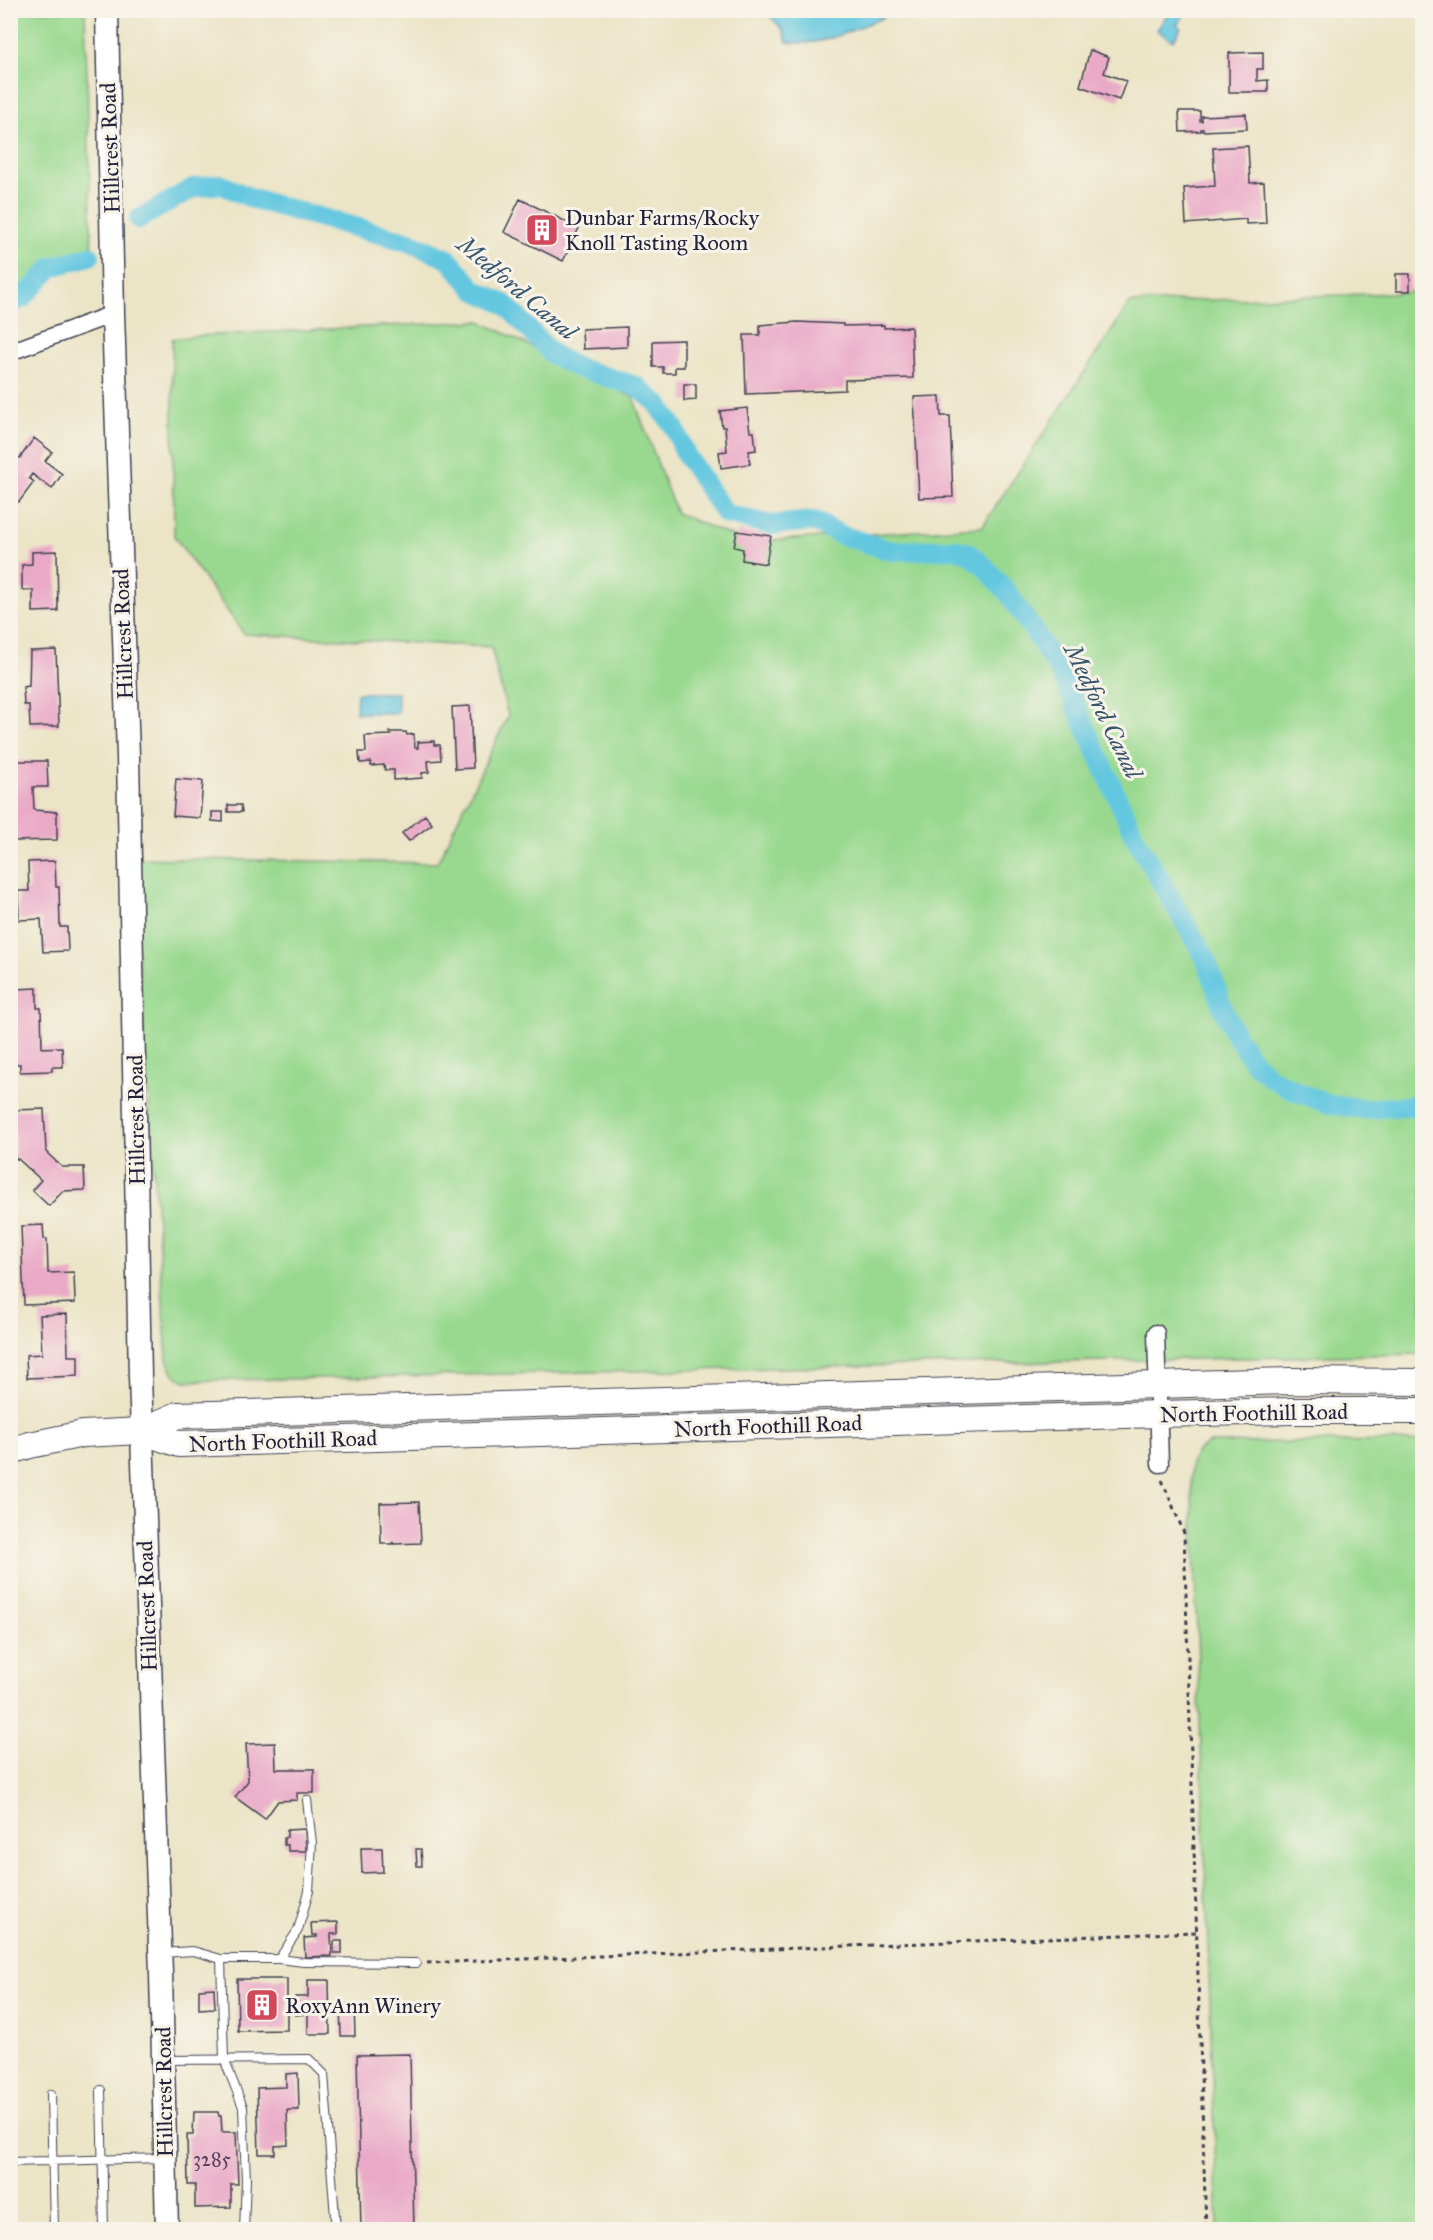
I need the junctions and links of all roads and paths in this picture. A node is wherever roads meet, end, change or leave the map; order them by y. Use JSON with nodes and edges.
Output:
{"nodes":[{"id":1,"x":107,"y":10,"type":"edge"},
{"id":2,"x":113,"y":314,"type":"junction"},
{"id":3,"x":10,"y":352,"type":"edge"},
{"id":4,"x":1156,"y":1333,"type":"dead end"},
{"id":5,"x":1422,"y":1382,"type":"edge"},
{"id":6,"x":1157,"y":1385,"type":"junction"},
{"id":7,"x":1422,"y":1411,"type":"edge"},
{"id":8,"x":1158,"y":1414,"type":"junction"},
{"id":9,"x":141,"y":1431,"type":"junction"},
{"id":10,"x":10,"y":1451,"type":"edge"},
{"id":11,"x":1160,"y":1464,"type":"joint"},
{"id":12,"x":306,"y":1800,"type":"dead end"},
{"id":13,"x":1196,"y":1932,"type":"junction"},
{"id":14,"x":160,"y":1953,"type":"junction"},
{"id":15,"x":221,"y":1959,"type":"junction"},
{"id":16,"x":279,"y":1959,"type":"junction"},
{"id":17,"x":416,"y":1963,"type":"joint"},
{"id":18,"x":224,"y":2059,"type":"junction"},
{"id":19,"x":163,"y":2060,"type":"junction"},
{"id":20,"x":101,"y":2090,"type":"dead end"},
{"id":21,"x":51,"y":2094,"type":"dead end"},
{"id":22,"x":165,"y":2158,"type":"junction"},
{"id":23,"x":102,"y":2160,"type":"junction"},
{"id":24,"x":52,"y":2161,"type":"junction"},
{"id":25,"x":10,"y":2162,"type":"edge"},
{"id":26,"x":54,"y":2229,"type":"edge"},
{"id":27,"x":104,"y":2229,"type":"edge"},
{"id":28,"x":167,"y":2229,"type":"edge"},
{"id":29,"x":244,"y":2229,"type":"edge"},
{"id":30,"x":336,"y":2229,"type":"edge"},
{"id":31,"x":1206,"y":2229,"type":"edge"}],
"edges":[{"from":1,"to":2,"type":"street","name":"Hillcrest Road"},
{"from":2,"to":3,"type":"street"},
{"from":2,"to":9,"type":"street","name":"Hillcrest Road"},
{"from":4,"to":6,"type":"street"},
{"from":5,"to":6,"type":"main road","name":"North Foothill Road"},
{"from":6,"to":8,"type":"street"},
{"from":6,"to":9,"type":"main road","name":"North Foothill Road"},
{"from":7,"to":8,"type":"main road","name":"North Foothill Road"},
{"from":8,"to":9,"type":"main road","name":"North Foothill Road"},
{"from":8,"to":11,"type":"street"},
{"from":9,"to":10,"type":"main road"},
{"from":9,"to":14,"type":"street","name":"Hillcrest Road"},
{"from":11,"to":13,"type":"path"},
{"from":12,"to":16,"type":"lane"},
{"from":13,"to":17,"type":"path"},
{"from":13,"to":31,"type":"path"},
{"from":14,"to":15,"type":"lane"},
{"from":14,"to":19,"type":"street","name":"Hillcrest Road"},
{"from":15,"to":16,"type":"lane"},
{"from":15,"to":18,"type":"lane"},
{"from":16,"to":17,"type":"lane"},
{"from":18,"to":19,"type":"lane"},
{"from":18,"to":29,"type":"lane"},
{"from":18,"to":30,"type":"lane"},
{"from":19,"to":22,"type":"street","name":"Hillcrest Road"},
{"from":20,"to":23,"type":"lane"},
{"from":21,"to":24,"type":"lane"},
{"from":22,"to":23,"type":"lane"},
{"from":22,"to":28,"type":"street","name":"Hillcrest Road"},
{"from":23,"to":24,"type":"lane"},
{"from":23,"to":27,"type":"lane"},
{"from":24,"to":25,"type":"lane"},
{"from":24,"to":26,"type":"lane"}]}
